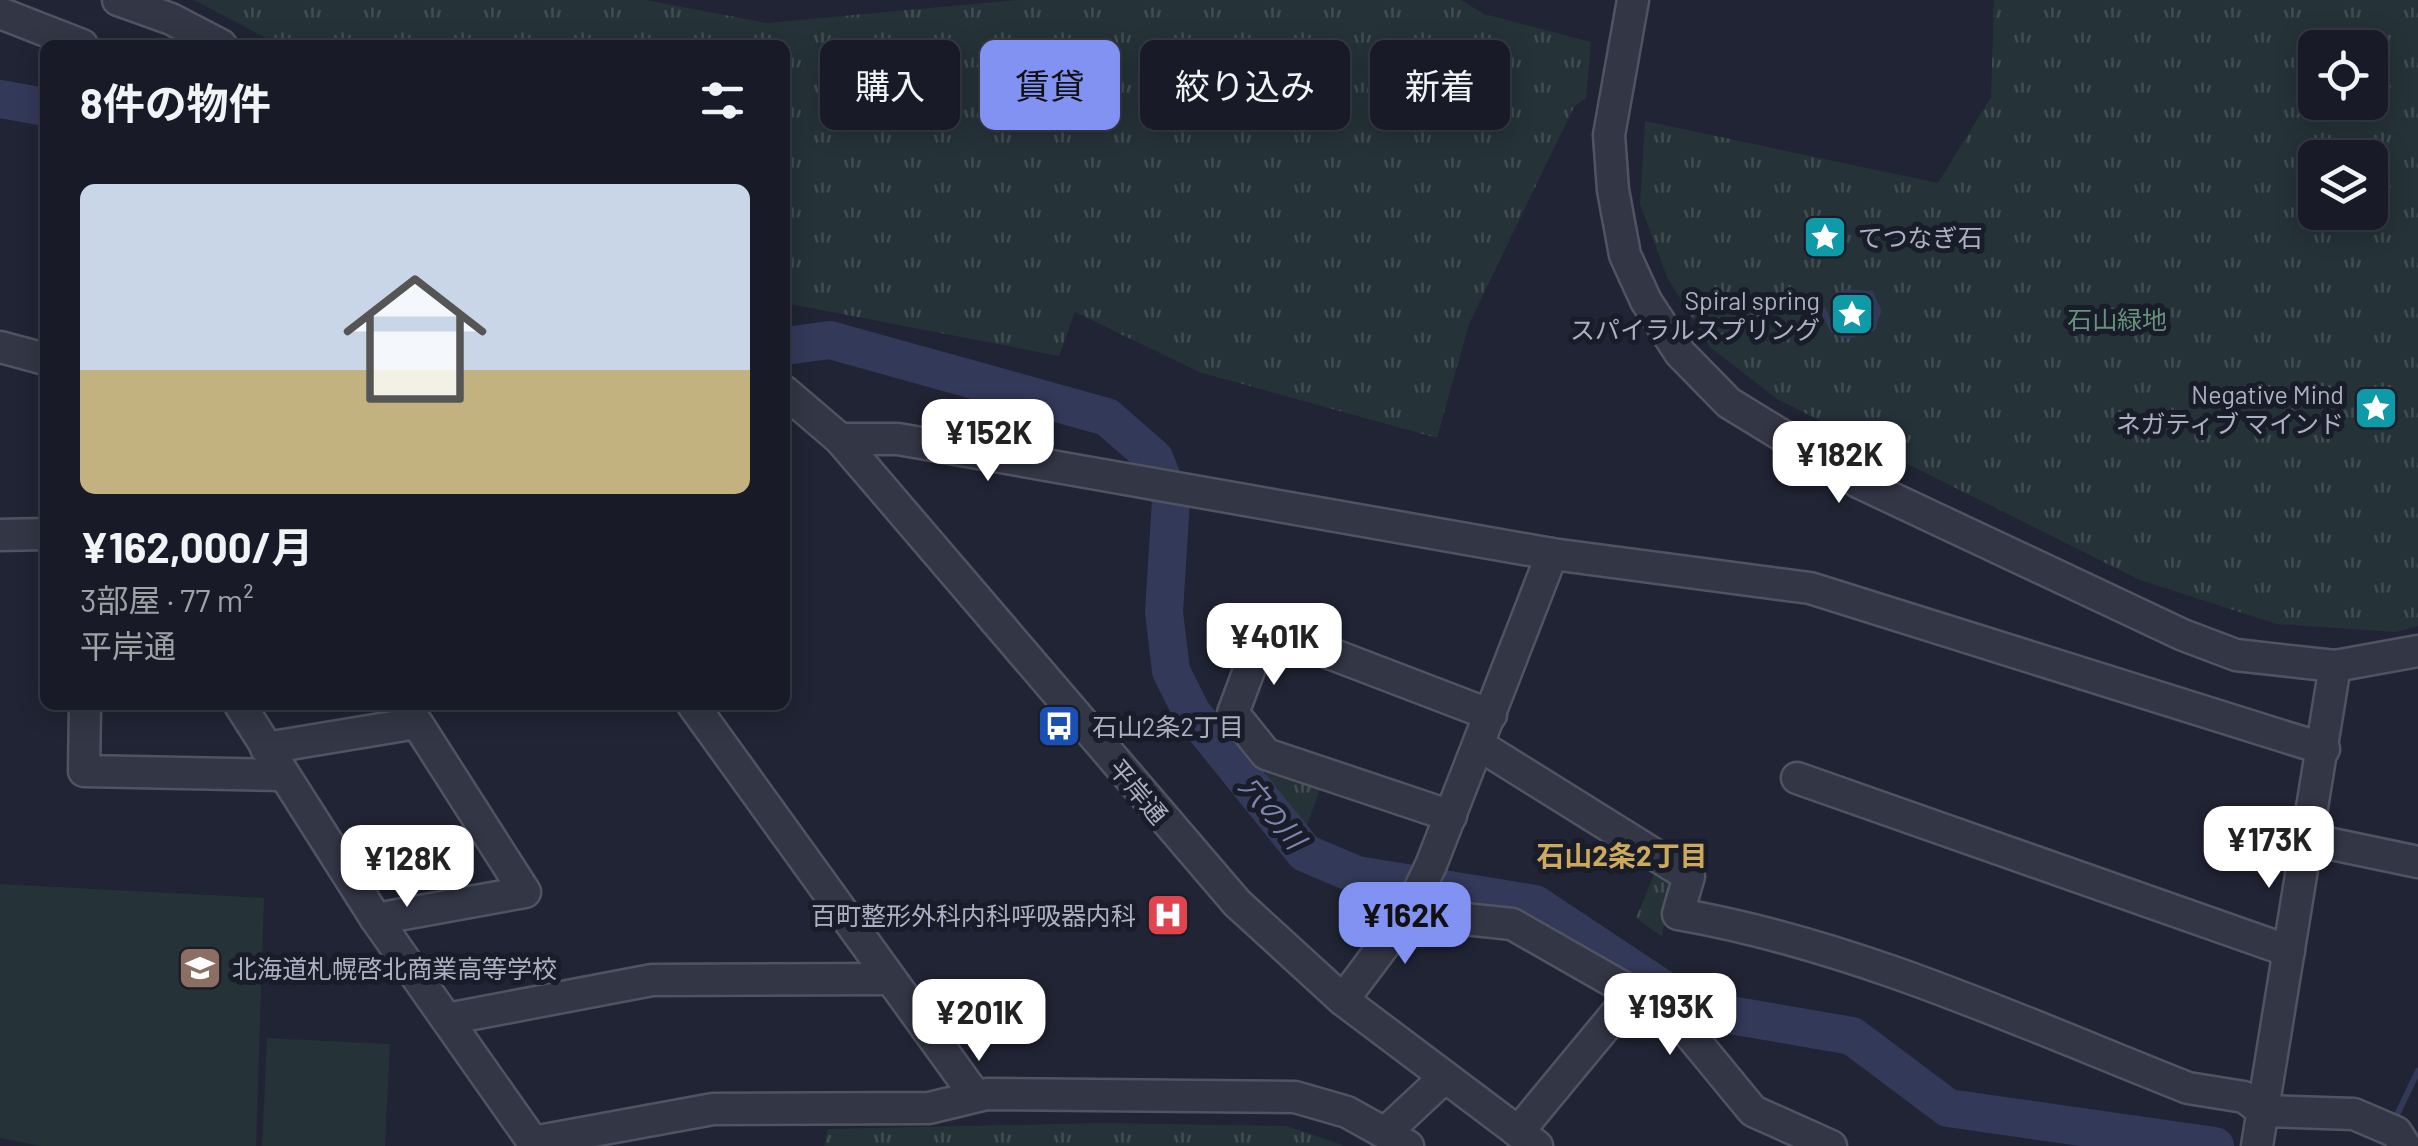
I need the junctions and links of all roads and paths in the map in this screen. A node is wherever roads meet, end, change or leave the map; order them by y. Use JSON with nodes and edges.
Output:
{"nodes":[{"id":1,"x":118,"y":0,"type":"edge"},
{"id":2,"x":1633,"y":0,"type":"edge"},
{"id":3,"x":0,"y":13,"type":"edge"},
{"id":4,"x":69,"y":40,"type":"edge"},
{"id":5,"x":211,"y":40,"type":"edge"},
{"id":6,"x":0,"y":347,"type":"edge"},
{"id":7,"x":40,"y":358,"type":"edge"},
{"id":8,"x":790,"y":396,"type":"edge"},
{"id":9,"x":840,"y":439,"type":"junction"},
{"id":10,"x":0,"y":534,"type":"edge"},
{"id":11,"x":40,"y":534,"type":"edge"},
{"id":12,"x":1552,"y":554,"type":"junction"},
{"id":13,"x":2418,"y":651,"type":"edge"},
{"id":14,"x":2335,"y":666,"type":"junction"},
{"id":15,"x":85,"y":710,"type":"edge"},
{"id":16,"x":243,"y":710,"type":"edge"},
{"id":17,"x":697,"y":710,"type":"edge"},
{"id":18,"x":1491,"y":715,"type":"junction"},
{"id":19,"x":1479,"y":746,"type":"junction"},
{"id":20,"x":266,"y":748,"type":"junction"},
{"id":21,"x":2324,"y":750,"type":"junction"},
{"id":22,"x":282,"y":775,"type":"junction"},
{"id":23,"x":1797,"y":778,"type":"dead end"},
{"id":24,"x":1451,"y":816,"type":"junction"},
{"id":25,"x":2308,"y":839,"type":"junction"},
{"id":26,"x":2418,"y":862,"type":"edge"},
{"id":27,"x":1411,"y":906,"type":"junction"},
{"id":28,"x":376,"y":918,"type":"junction"},
{"id":29,"x":2290,"y":951,"type":"junction"},
{"id":30,"x":890,"y":979,"type":"junction"},
{"id":31,"x":1634,"y":993,"type":"junction"},
{"id":32,"x":1343,"y":1000,"type":"junction"},
{"id":33,"x":447,"y":1018,"type":"junction"},
{"id":34,"x":1445,"y":1076,"type":"junction"},
{"id":35,"x":974,"y":1094,"type":"junction"},
{"id":36,"x":2260,"y":1127,"type":"edge"},
{"id":37,"x":2402,"y":1136,"type":"edge"},
{"id":38,"x":1397,"y":1139,"type":"edge"},
{"id":39,"x":1527,"y":1139,"type":"edge"},
{"id":40,"x":1831,"y":1146,"type":"edge"}],
"edges":[{"from":1,"to":5,"type":"street"},
{"from":2,"to":14,"type":"street"},
{"from":3,"to":4,"type":"street"},
{"from":6,"to":7,"type":"street"},
{"from":8,"to":9,"type":"street","name":"平岸通"},
{"from":9,"to":12,"type":"street"},
{"from":9,"to":32,"type":"street","name":"平岸通"},
{"from":10,"to":11,"type":"street"},
{"from":12,"to":18,"type":"street"},
{"from":12,"to":21,"type":"street"},
{"from":13,"to":14,"type":"street"},
{"from":14,"to":21,"type":"street"},
{"from":15,"to":22,"type":"street"},
{"from":16,"to":20,"type":"street"},
{"from":17,"to":30,"type":"street"},
{"from":18,"to":19,"type":"street"},
{"from":18,"to":24,"type":"street"},
{"from":19,"to":24,"type":"street"},
{"from":19,"to":36,"type":"street"},
{"from":20,"to":22,"type":"street"},
{"from":20,"to":28,"type":"street"},
{"from":21,"to":25,"type":"street"},
{"from":22,"to":28,"type":"street"},
{"from":23,"to":29,"type":"street"},
{"from":24,"to":27,"type":"street"},
{"from":25,"to":26,"type":"street"},
{"from":25,"to":29,"type":"street"},
{"from":27,"to":31,"type":"street"},
{"from":27,"to":32,"type":"street"},
{"from":28,"to":33,"type":"street"},
{"from":29,"to":36,"type":"street"},
{"from":30,"to":33,"type":"street"},
{"from":30,"to":35,"type":"street"},
{"from":31,"to":39,"type":"street"},
{"from":31,"to":40,"type":"street"},
{"from":32,"to":34,"type":"street","name":"平岸通"},
{"from":33,"to":35,"type":"street"},
{"from":34,"to":38,"type":"street"},
{"from":34,"to":39,"type":"street","name":"平岸通"},
{"from":35,"to":38,"type":"street"},
{"from":36,"to":37,"type":"street"}]}
